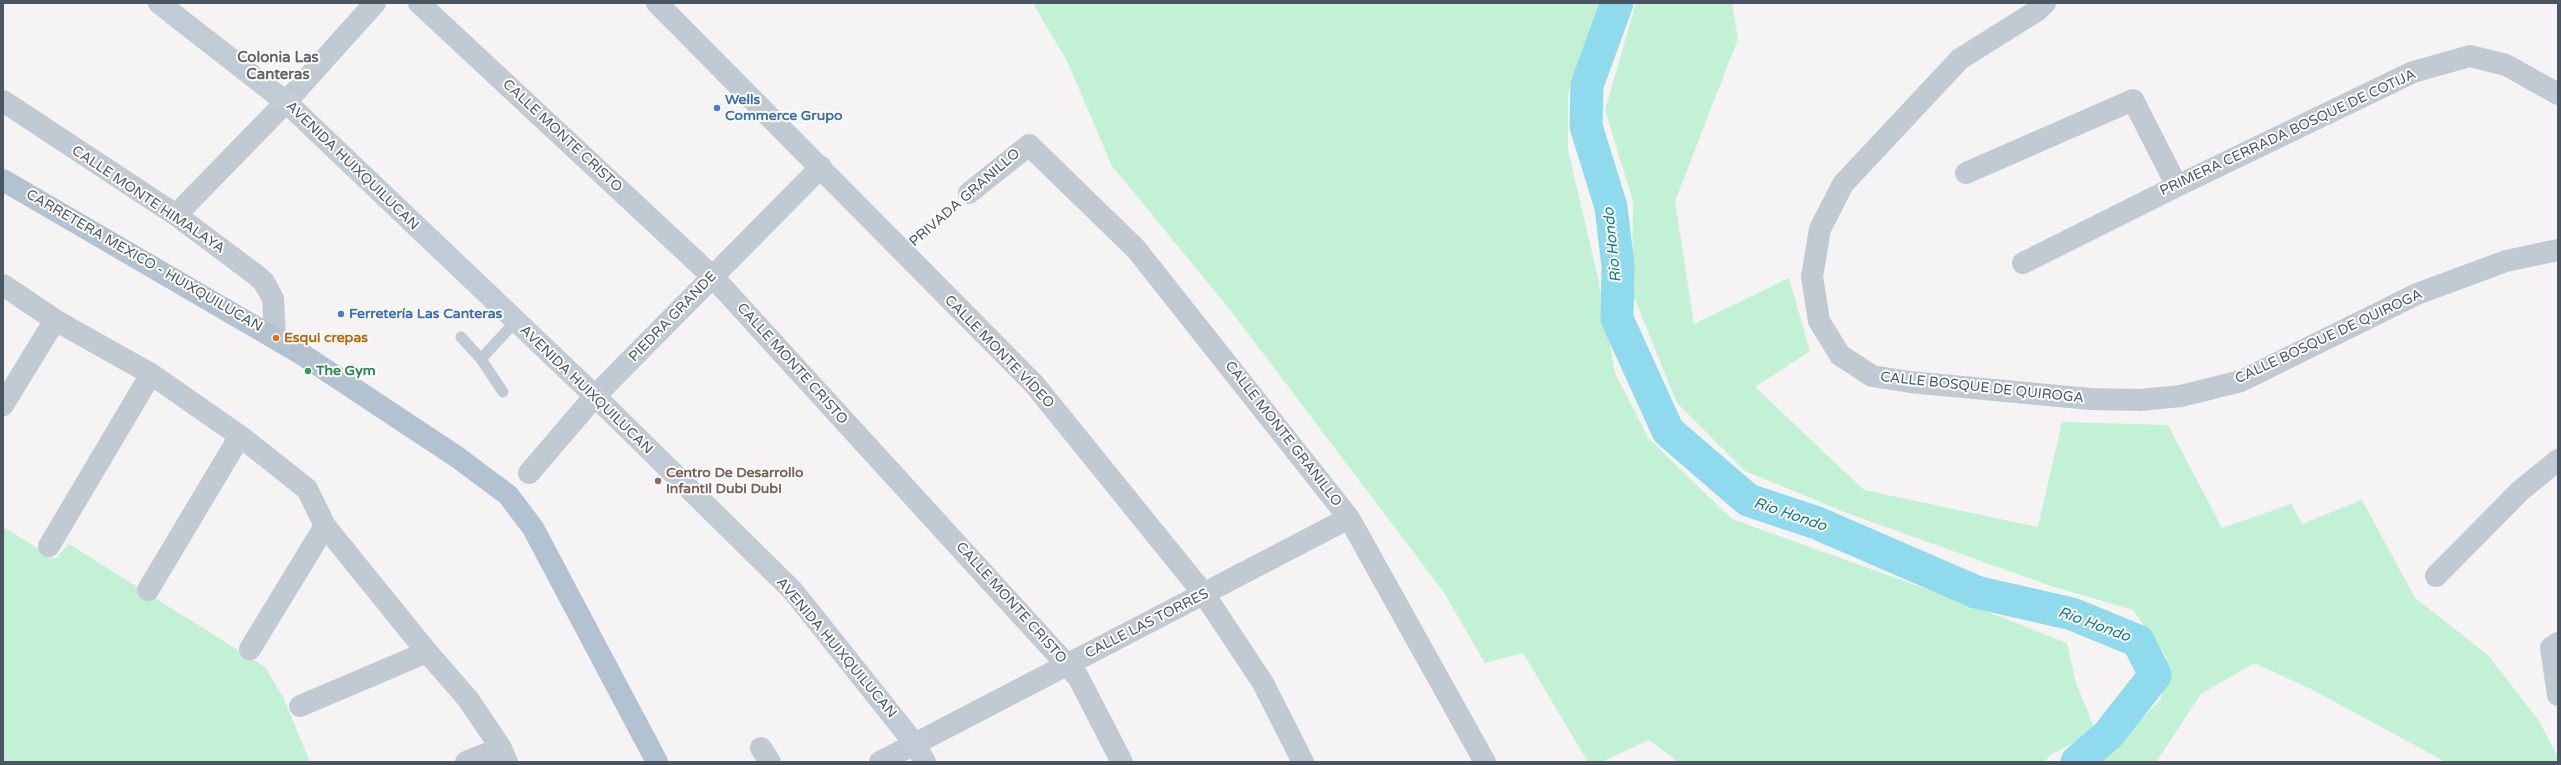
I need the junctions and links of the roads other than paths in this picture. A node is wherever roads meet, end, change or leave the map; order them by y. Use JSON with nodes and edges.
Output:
{"nodes":[{"id":1,"x":159,"y":3,"type":"edge"},
{"id":2,"x":375,"y":3,"type":"edge"},
{"id":3,"x":419,"y":3,"type":"edge"},
{"id":4,"x":657,"y":3,"type":"edge"},
{"id":5,"x":2045,"y":3,"type":"edge"},
{"id":6,"x":2558,"y":94,"type":"edge"},
{"id":7,"x":3,"y":101,"type":"edge"},
{"id":8,"x":286,"y":102,"type":"junction"},
{"id":9,"x":1028,"y":145,"type":"joint"},
{"id":10,"x":821,"y":167,"type":"junction"},
{"id":11,"x":1966,"y":173,"type":"dead end"},
{"id":12,"x":3,"y":180,"type":"edge"},
{"id":13,"x":2177,"y":186,"type":"junction"},
{"id":14,"x":969,"y":193,"type":"road end"},
{"id":15,"x":176,"y":215,"type":"junction"},
{"id":16,"x":2558,"y":250,"type":"edge"},
{"id":17,"x":2023,"y":263,"type":"dead end"},
{"id":18,"x":713,"y":277,"type":"junction"},
{"id":19,"x":3,"y":285,"type":"edge"},
{"id":20,"x":55,"y":320,"type":"junction"},
{"id":21,"x":515,"y":322,"type":"junction"},
{"id":22,"x":275,"y":337,"type":"junction"},
{"id":23,"x":461,"y":337,"type":"dead end"},
{"id":24,"x":481,"y":359,"type":"junction"},
{"id":25,"x":151,"y":374,"type":"junction"},
{"id":26,"x":503,"y":392,"type":"dead end"},
{"id":27,"x":595,"y":396,"type":"junction"},
{"id":28,"x":3,"y":405,"type":"edge"},
{"id":29,"x":240,"y":436,"type":"junction"},
{"id":30,"x":2558,"y":460,"type":"edge"},
{"id":31,"x":530,"y":473,"type":"dead end"},
{"id":32,"x":1349,"y":518,"type":"junction"},
{"id":33,"x":325,"y":526,"type":"junction"},
{"id":34,"x":49,"y":546,"type":"dead end"},
{"id":35,"x":2436,"y":576,"type":"dead end"},
{"id":36,"x":148,"y":590,"type":"dead end"},
{"id":37,"x":1204,"y":594,"type":"junction"},
{"id":38,"x":2558,"y":643,"type":"edge"},
{"id":39,"x":250,"y":649,"type":"dead end"},
{"id":40,"x":427,"y":652,"type":"junction"},
{"id":41,"x":1067,"y":665,"type":"junction"},
{"id":42,"x":2558,"y":695,"type":"edge"},
{"id":43,"x":300,"y":706,"type":"dead end"},
{"id":44,"x":920,"y":753,"type":"edge"},
{"id":45,"x":504,"y":755,"type":"edge"},
{"id":46,"x":466,"y":762,"type":"edge"},
{"id":47,"x":657,"y":762,"type":"edge"},
{"id":48,"x":880,"y":762,"type":"edge"},
{"id":49,"x":1122,"y":762,"type":"edge"},
{"id":50,"x":1304,"y":762,"type":"edge"},
{"id":51,"x":1485,"y":762,"type":"edge"}],
"edges":[{"from":1,"to":8,"type":"street","name":"AVENIDA HUIXQUILUCAN"},
{"from":2,"to":8,"type":"street"},
{"from":3,"to":18,"type":"street","name":"CALLE MONTE CRISTO"},
{"from":4,"to":10,"type":"street","name":"CALLE MONTE VÍDEO"},
{"from":5,"to":16,"type":"street","name":"CALLE BOSQUE DE QUIROGA"},
{"from":6,"to":13,"type":"street","name":"PRIMERA CERRADA BOSQUE DE COTIJA"},
{"from":7,"to":15,"type":"street","name":"CALLE MONTE HIMALAYA"},
{"from":8,"to":15,"type":"street"},
{"from":8,"to":21,"type":"street","name":"AVENIDA HUIXQUILUCAN"},
{"from":9,"to":14,"type":"street","name":"PRIVADA GRANILLO"},
{"from":9,"to":32,"type":"street","name":"CALLE MONTE GRANILLO"},
{"from":10,"to":18,"type":"street","name":"PIEDRA GRANDE"},
{"from":10,"to":37,"type":"street","name":"CALLE MONTE VÍDEO"},
{"from":11,"to":13,"type":"street"},
{"from":12,"to":22,"type":"main road","name":"CARRETERA MEXICO - HUIXQUILUCAN"},
{"from":13,"to":17,"type":"street","name":"PRIMERA CERRADA BOSQUE DE COTIJA"},
{"from":15,"to":22,"type":"street","name":"CALLE MONTE HIMALAYA"},
{"from":18,"to":27,"type":"street","name":"PIEDRA GRANDE"},
{"from":18,"to":41,"type":"street","name":"CALLE MONTE CRISTO"},
{"from":19,"to":20,"type":"street"},
{"from":20,"to":25,"type":"street"},
{"from":20,"to":28,"type":"street"},
{"from":21,"to":24,"type":"lane"},
{"from":21,"to":27,"type":"street","name":"AVENIDA HUIXQUILUCAN"},
{"from":22,"to":47,"type":"main road","name":"CARRETERA MEXICO - HUIXQUILUCAN"},
{"from":23,"to":24,"type":"lane"},
{"from":24,"to":26,"type":"lane"},
{"from":25,"to":29,"type":"street"},
{"from":25,"to":34,"type":"street"},
{"from":27,"to":31,"type":"street","name":"PIEDRA GRANDE"},
{"from":27,"to":44,"type":"street","name":"AVENIDA HUIXQUILUCAN"},
{"from":29,"to":33,"type":"street"},
{"from":29,"to":36,"type":"street"},
{"from":30,"to":35,"type":"street"},
{"from":32,"to":37,"type":"street","name":"CALLE LAS TORRES"},
{"from":32,"to":51,"type":"street","name":"CALLE MONTE GRANILLO"},
{"from":33,"to":39,"type":"street"},
{"from":33,"to":40,"type":"street"},
{"from":37,"to":41,"type":"street","name":"CALLE LAS TORRES"},
{"from":37,"to":50,"type":"street","name":"CALLE MONTE VÍDEO"},
{"from":38,"to":42,"type":"street"},
{"from":40,"to":43,"type":"street"},
{"from":40,"to":45,"type":"street"},
{"from":41,"to":44,"type":"street","name":"CALLE LAS TORRES"},
{"from":41,"to":49,"type":"street","name":"CALLE MONTE CRISTO"},
{"from":44,"to":48,"type":"street","name":"CALLE LAS TORRES"},
{"from":45,"to":46,"type":"street"}]}
